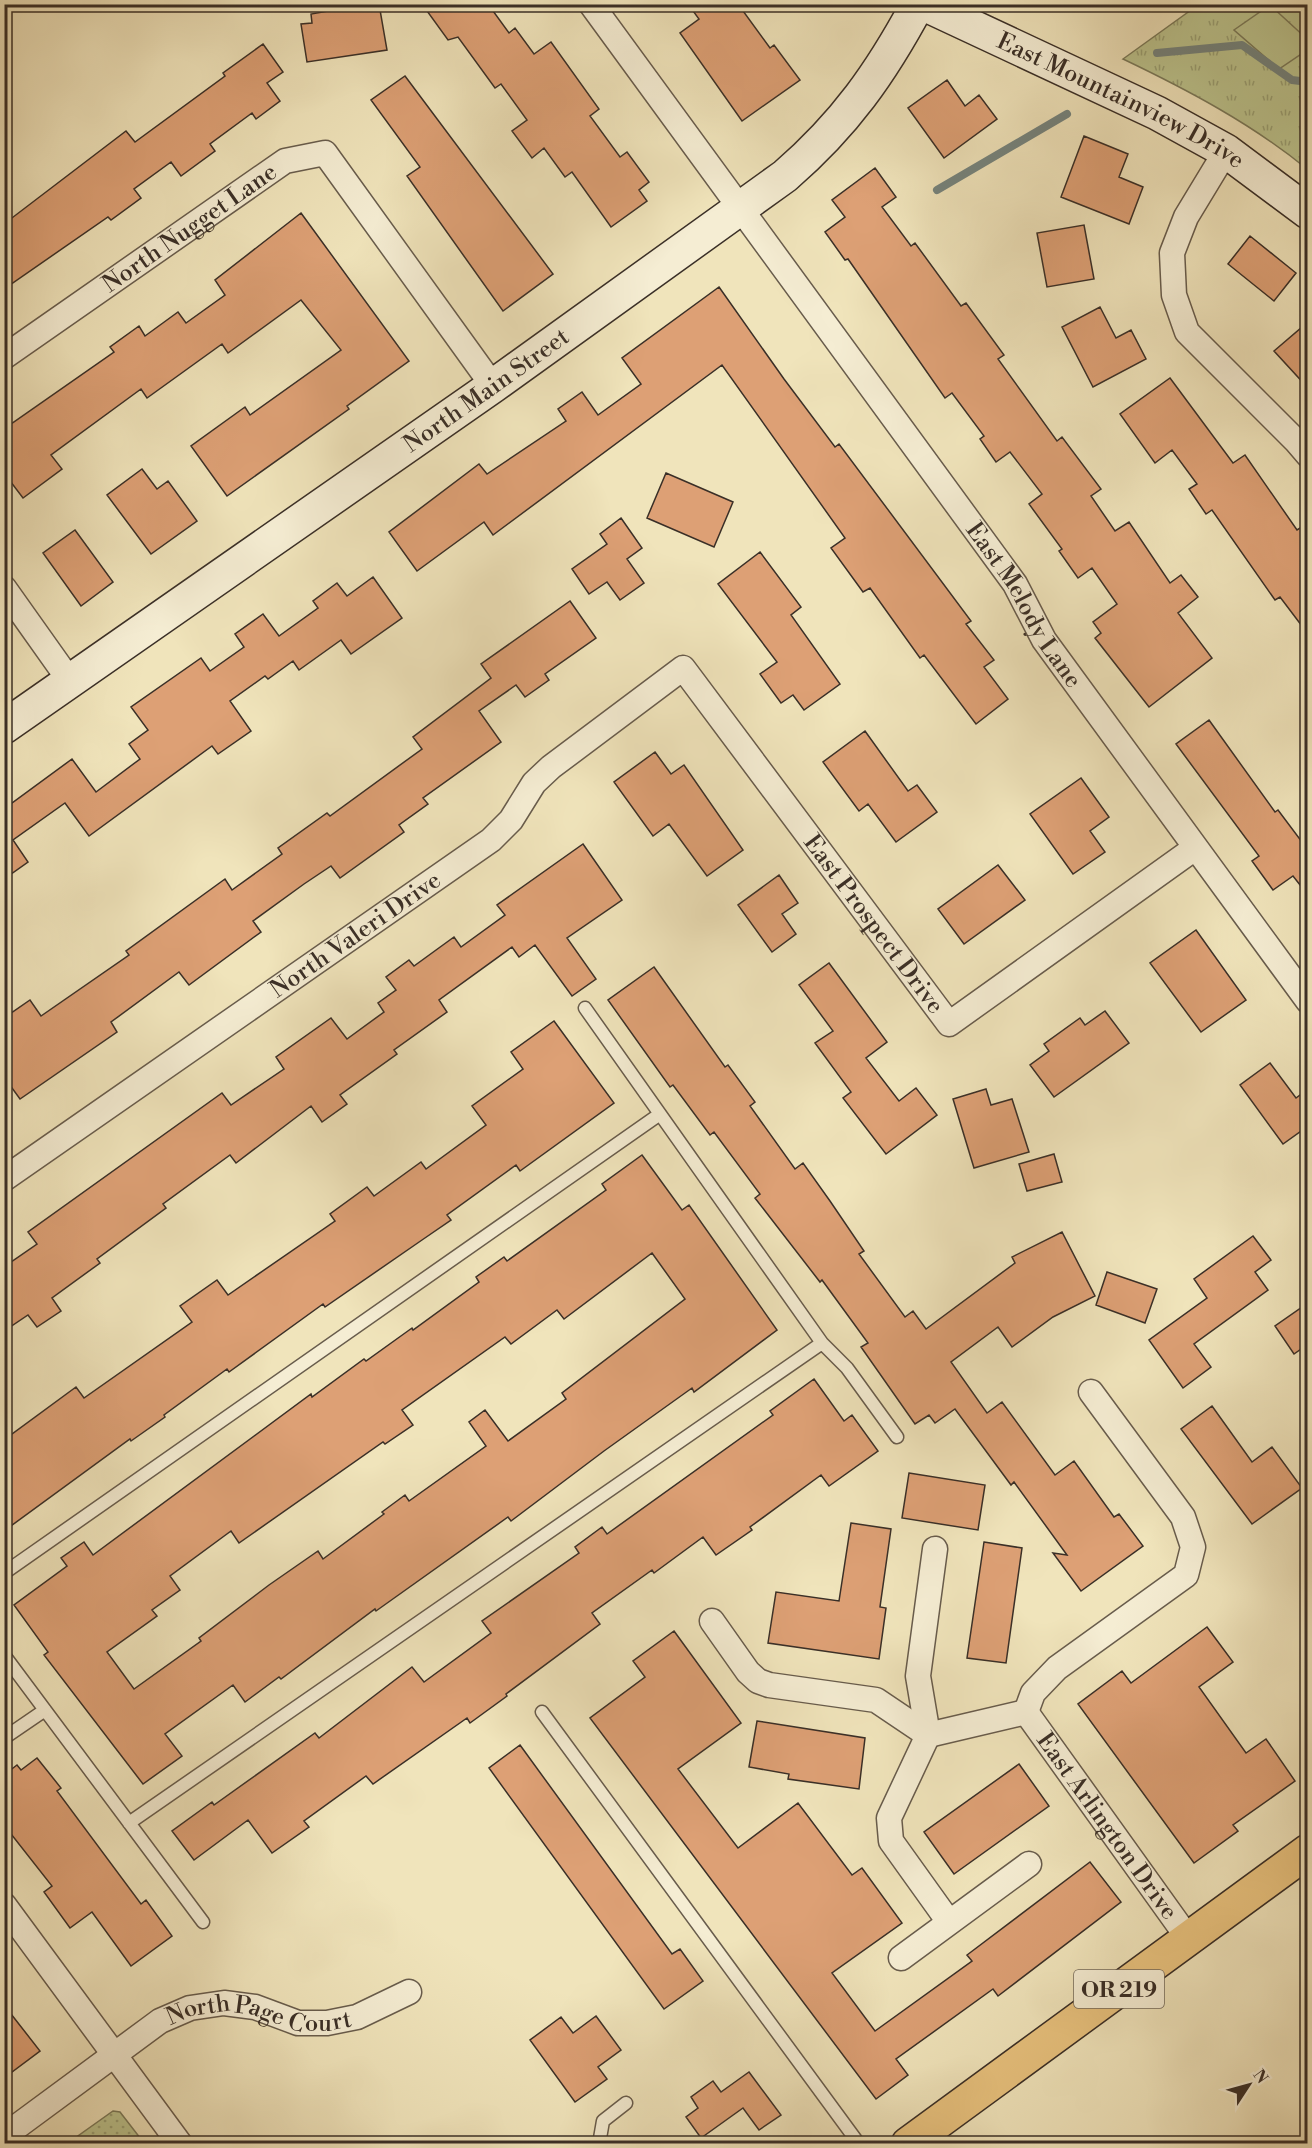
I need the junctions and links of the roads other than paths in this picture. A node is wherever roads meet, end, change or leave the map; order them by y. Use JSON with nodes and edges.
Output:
{"nodes":[{"id":1,"x":591,"y":4,"type":"edge"},
{"id":2,"x":918,"y":4,"type":"edge"},
{"id":3,"x":924,"y":4,"type":"edge"},
{"id":4,"x":1226,"y":151,"type":"junction"},
{"id":5,"x":740,"y":210,"type":"junction"},
{"id":6,"x":1308,"y":212,"type":"edge"},
{"id":7,"x":4,"y":357,"type":"edge"},
{"id":8,"x":493,"y":386,"type":"junction"},
{"id":9,"x":1308,"y":455,"type":"edge"},
{"id":10,"x":4,"y":588,"type":"edge"},
{"id":11,"x":683,"y":668,"type":"joint"},
{"id":12,"x":70,"y":681,"type":"junction"},
{"id":13,"x":4,"y":727,"type":"edge"},
{"id":14,"x":1196,"y":848,"type":"junction"},
{"id":15,"x":1308,"y":1001,"type":"edge"},
{"id":16,"x":585,"y":1008,"type":"dead end"},
{"id":17,"x":660,"y":1114,"type":"junction"},
{"id":18,"x":4,"y":1179,"type":"edge"},
{"id":19,"x":822,"y":1343,"type":"junction"},
{"id":20,"x":1091,"y":1392,"type":"dead end"},
{"id":21,"x":897,"y":1437,"type":"dead end"},
{"id":22,"x":935,"y":1549,"type":"dead end"},
{"id":23,"x":4,"y":1573,"type":"edge"},
{"id":24,"x":712,"y":1621,"type":"dead end"},
{"id":25,"x":4,"y":1655,"type":"edge"},
{"id":26,"x":45,"y":1710,"type":"junction"},
{"id":27,"x":542,"y":1712,"type":"dead end"},
{"id":28,"x":1026,"y":1712,"type":"junction"},
{"id":29,"x":928,"y":1735,"type":"junction"},
{"id":30,"x":4,"y":1738,"type":"edge"},
{"id":31,"x":129,"y":1823,"type":"junction"},
{"id":32,"x":1308,"y":1851,"type":"edge"},
{"id":33,"x":1029,"y":1864,"type":"dead end"},
{"id":34,"x":4,"y":1905,"type":"edge"},
{"id":35,"x":203,"y":1922,"type":"dead end"},
{"id":36,"x":950,"y":1922,"type":"junction"},
{"id":37,"x":1188,"y":1938,"type":"junction"},
{"id":38,"x":901,"y":1958,"type":"dead end"},
{"id":39,"x":409,"y":1992,"type":"dead end"},
{"id":40,"x":114,"y":2055,"type":"junction"},
{"id":41,"x":626,"y":2103,"type":"dead end"},
{"id":42,"x":4,"y":2129,"type":"edge"},
{"id":43,"x":180,"y":2144,"type":"edge"},
{"id":44,"x":599,"y":2144,"type":"edge"},
{"id":45,"x":859,"y":2144,"type":"edge"},
{"id":46,"x":908,"y":2144,"type":"edge"}],
"edges":[{"from":1,"to":5,"type":"street","name":"East Melody Lane"},
{"from":2,"to":5,"type":"street","name":"North Main Street"},
{"from":3,"to":4,"type":"street","name":"East Mountainview Drive"},
{"from":4,"to":6,"type":"street","name":"East Mountainview Drive"},
{"from":4,"to":9,"type":"street"},
{"from":5,"to":8,"type":"street","name":"North Main Street"},
{"from":5,"to":14,"type":"street","name":"East Melody Lane"},
{"from":7,"to":8,"type":"street","name":"North Nugget Lane"},
{"from":8,"to":12,"type":"street","name":"North Main Street"},
{"from":10,"to":12,"type":"street"},
{"from":11,"to":14,"type":"street","name":"East Prospect Drive"},
{"from":11,"to":18,"type":"street","name":"North Valeri Drive"},
{"from":12,"to":13,"type":"street","name":"North Main Street"},
{"from":14,"to":15,"type":"street","name":"East Melody Lane"},
{"from":16,"to":17,"type":"lane"},
{"from":17,"to":19,"type":"lane"},
{"from":17,"to":23,"type":"lane"},
{"from":19,"to":21,"type":"lane"},
{"from":19,"to":31,"type":"lane"},
{"from":20,"to":28,"type":"street"},
{"from":22,"to":29,"type":"street"},
{"from":24,"to":29,"type":"street"},
{"from":25,"to":26,"type":"lane"},
{"from":26,"to":30,"type":"lane"},
{"from":26,"to":31,"type":"lane"},
{"from":27,"to":45,"type":"lane"},
{"from":28,"to":29,"type":"street"},
{"from":28,"to":37,"type":"street","name":"East Arlington Drive"},
{"from":29,"to":36,"type":"street"},
{"from":31,"to":35,"type":"lane"},
{"from":32,"to":37,"type":"main road","number":"OR 219"},
{"from":33,"to":36,"type":"street"},
{"from":34,"to":40,"type":"street"},
{"from":36,"to":38,"type":"street"},
{"from":37,"to":46,"type":"main road","number":"OR 219"},
{"from":39,"to":40,"type":"street","name":"North Page Court"},
{"from":40,"to":42,"type":"street","name":"North Page Court"},
{"from":40,"to":43,"type":"street"},
{"from":41,"to":44,"type":"lane"}]}
